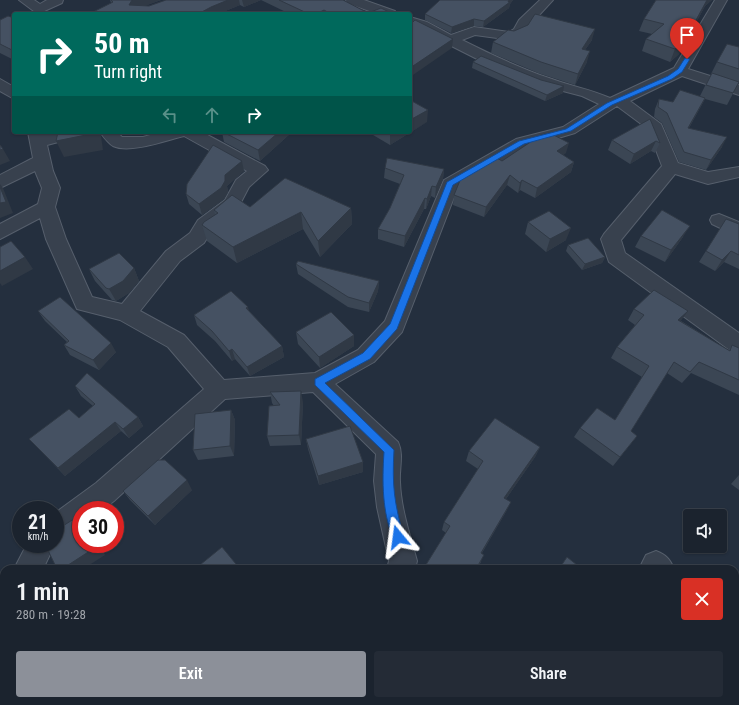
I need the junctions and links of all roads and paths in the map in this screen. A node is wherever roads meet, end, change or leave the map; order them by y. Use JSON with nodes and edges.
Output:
{"nodes":[{"id":1,"x":25,"y":0,"type":"edge"},
{"id":2,"x":57,"y":0,"type":"edge"},
{"id":3,"x":352,"y":0,"type":"edge"},
{"id":4,"x":547,"y":0,"type":"edge"},
{"id":5,"x":721,"y":0,"type":"edge"},
{"id":6,"x":385,"y":12,"type":"edge"},
{"id":7,"x":414,"y":26,"type":"edge"},
{"id":8,"x":449,"y":40,"type":"junction"},
{"id":9,"x":680,"y":71,"type":"junction"},
{"id":10,"x":0,"y":84,"type":"edge"},
{"id":11,"x":739,"y":90,"type":"edge"},
{"id":12,"x":12,"y":93,"type":"edge"},
{"id":13,"x":615,"y":102,"type":"junction"},
{"id":14,"x":73,"y":134,"type":"edge"},
{"id":15,"x":110,"y":134,"type":"edge"},
{"id":16,"x":173,"y":134,"type":"edge"},
{"id":17,"x":194,"y":134,"type":"edge"},
{"id":18,"x":39,"y":145,"type":"edge"},
{"id":19,"x":671,"y":167,"type":"junction"},
{"id":20,"x":739,"y":172,"type":"edge"},
{"id":21,"x":0,"y":182,"type":"edge"},
{"id":22,"x":46,"y":207,"type":"junction"},
{"id":23,"x":719,"y":220,"type":"dead end"},
{"id":24,"x":739,"y":230,"type":"edge"},
{"id":25,"x":0,"y":232,"type":"edge"},
{"id":26,"x":126,"y":312,"type":"junction"},
{"id":27,"x":739,"y":345,"type":"edge"},
{"id":28,"x":318,"y":382,"type":"junction"},
{"id":29,"x":219,"y":390,"type":"junction"},
{"id":30,"x":64,"y":522,"type":"edge"},
{"id":31,"x":37,"y":553,"type":"edge"},
{"id":32,"x":30,"y":565,"type":"edge"},
{"id":33,"x":402,"y":565,"type":"edge"}],
"edges":[{"from":1,"to":2,"type":"street"},
{"from":3,"to":6,"type":"street"},
{"from":4,"to":8,"type":"street"},
{"from":5,"to":9,"type":"street"},
{"from":7,"to":8,"type":"street"},
{"from":8,"to":13,"type":"street"},
{"from":9,"to":11,"type":"street"},
{"from":9,"to":13,"type":"street"},
{"from":10,"to":12,"type":"street"},
{"from":13,"to":19,"type":"street"},
{"from":13,"to":28,"type":"street"},
{"from":14,"to":18,"type":"street"},
{"from":15,"to":16,"type":"street"},
{"from":17,"to":26,"type":"street"},
{"from":18,"to":21,"type":"street"},
{"from":18,"to":22,"type":"street"},
{"from":19,"to":20,"type":"street"},
{"from":19,"to":27,"type":"street"},
{"from":22,"to":25,"type":"street"},
{"from":22,"to":26,"type":"street"},
{"from":23,"to":24,"type":"street"},
{"from":26,"to":29,"type":"street"},
{"from":28,"to":29,"type":"street"},
{"from":28,"to":33,"type":"street"},
{"from":29,"to":30,"type":"street"},
{"from":31,"to":32,"type":"street"}]}
